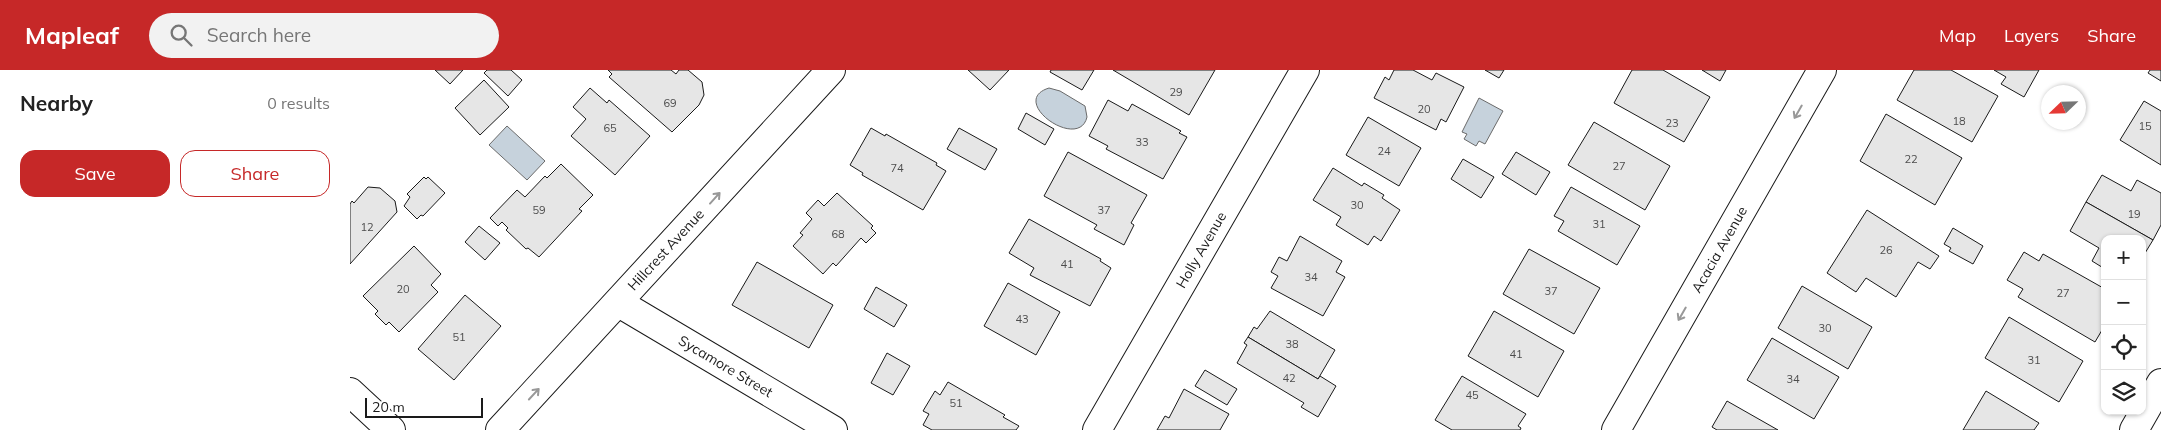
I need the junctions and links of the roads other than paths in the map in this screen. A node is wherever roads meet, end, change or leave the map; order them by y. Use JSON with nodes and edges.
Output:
{"nodes":[{"id":1,"x":831,"y":70,"type":"edge"},
{"id":2,"x":1305,"y":70,"type":"edge"},
{"id":3,"x":1822,"y":70,"type":"edge"},
{"id":4,"x":619,"y":303,"type":"junction"},
{"id":5,"x":2161,"y":383,"type":"edge"},
{"id":6,"x":350,"y":392,"type":"edge"},
{"id":7,"x":391,"y":430,"type":"edge"},
{"id":8,"x":500,"y":430,"type":"edge"},
{"id":9,"x":833,"y":430,"type":"edge"},
{"id":10,"x":1097,"y":430,"type":"edge"},
{"id":11,"x":1616,"y":430,"type":"edge"},
{"id":12,"x":2134,"y":430,"type":"edge"}],
"edges":[{"from":4,"to":1,"type":"street","name":"Hillcrest Avenue","one_way":true},
{"from":2,"to":10,"type":"street","name":"Holly Avenue"},
{"from":3,"to":11,"type":"street","name":"Acacia Avenue","one_way":true},
{"from":8,"to":4,"type":"street","name":"Hillcrest Avenue","one_way":true},
{"from":4,"to":9,"type":"street","name":"Sycamore Street"},
{"from":5,"to":12,"type":"street"},
{"from":6,"to":7,"type":"street"}]}
